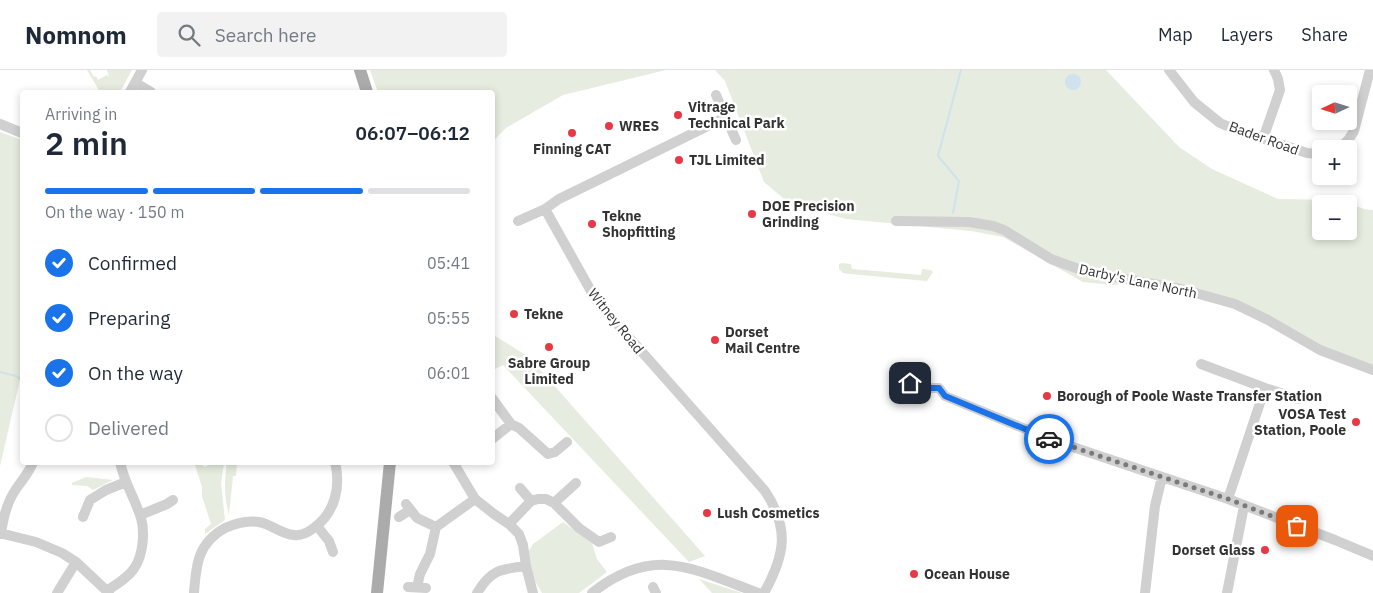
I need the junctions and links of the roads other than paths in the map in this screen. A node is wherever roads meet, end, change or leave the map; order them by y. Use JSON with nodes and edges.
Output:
{"nodes":[{"id":1,"x":142,"y":70,"type":"edge"},
{"id":2,"x":360,"y":70,"type":"edge"},
{"id":3,"x":1169,"y":70,"type":"edge"},
{"id":4,"x":1274,"y":70,"type":"edge"},
{"id":5,"x":1370,"y":70,"type":"edge"},
{"id":6,"x":136,"y":83,"type":"junction"},
{"id":7,"x":131,"y":90,"type":"edge"},
{"id":8,"x":147,"y":90,"type":"edge"},
{"id":9,"x":366,"y":90,"type":"edge"},
{"id":10,"x":716,"y":95,"type":"dead end"},
{"id":11,"x":726,"y":117,"type":"junction"},
{"id":12,"x":0,"y":124,"type":"edge"},
{"id":13,"x":20,"y":132,"type":"edge"},
{"id":14,"x":1264,"y":139,"type":"junction"},
{"id":15,"x":736,"y":140,"type":"dead end"},
{"id":16,"x":1348,"y":140,"type":"edge"},
{"id":17,"x":1312,"y":153,"type":"edge"},
{"id":18,"x":546,"y":209,"type":"junction"},
{"id":19,"x":518,"y":221,"type":"dead end"},
{"id":20,"x":896,"y":221,"type":"dead end"},
{"id":21,"x":1202,"y":364,"type":"dead end"},
{"id":22,"x":1373,"y":370,"type":"edge"},
{"id":23,"x":910,"y":383,"type":"dead end"},
{"id":24,"x":1265,"y":388,"type":"junction"},
{"id":25,"x":1299,"y":398,"type":"dead end"},
{"id":26,"x":495,"y":402,"type":"edge"},
{"id":27,"x":511,"y":424,"type":"junction"},
{"id":28,"x":495,"y":437,"type":"edge"},
{"id":29,"x":567,"y":442,"type":"dead end"},
{"id":30,"x":32,"y":465,"type":"edge"},
{"id":31,"x":121,"y":465,"type":"edge"},
{"id":32,"x":337,"y":465,"type":"edge"},
{"id":33,"x":390,"y":465,"type":"edge"},
{"id":34,"x":455,"y":465,"type":"edge"},
{"id":35,"x":1162,"y":477,"type":"junction"},
{"id":36,"x":126,"y":482,"type":"junction"},
{"id":37,"x":576,"y":484,"type":"dead end"},
{"id":38,"x":520,"y":488,"type":"dead end"},
{"id":39,"x":476,"y":499,"type":"junction"},
{"id":40,"x":1228,"y":499,"type":"junction"},
{"id":41,"x":173,"y":500,"type":"dead end"},
{"id":42,"x":531,"y":502,"type":"junction"},
{"id":43,"x":554,"y":503,"type":"junction"},
{"id":44,"x":1244,"y":506,"type":"junction"},
{"id":45,"x":140,"y":515,"type":"junction"},
{"id":46,"x":83,"y":517,"type":"dead end"},
{"id":47,"x":399,"y":517,"type":"dead end"},
{"id":48,"x":509,"y":524,"type":"junction"},
{"id":49,"x":317,"y":526,"type":"junction"},
{"id":50,"x":436,"y":526,"type":"junction"},
{"id":51,"x":0,"y":534,"type":"edge"},
{"id":52,"x":611,"y":537,"type":"dead end"},
{"id":53,"x":333,"y":552,"type":"dead end"},
{"id":54,"x":1373,"y":556,"type":"edge"},
{"id":55,"x":76,"y":562,"type":"junction"},
{"id":56,"x":526,"y":566,"type":"junction"},
{"id":57,"x":417,"y":587,"type":"dead end"},
{"id":58,"x":108,"y":591,"type":"edge"},
{"id":59,"x":57,"y":593,"type":"edge"},
{"id":60,"x":194,"y":593,"type":"edge"},
{"id":61,"x":377,"y":593,"type":"edge"},
{"id":62,"x":477,"y":593,"type":"edge"},
{"id":63,"x":533,"y":593,"type":"edge"},
{"id":64,"x":592,"y":593,"type":"edge"},
{"id":65,"x":758,"y":593,"type":"edge"},
{"id":66,"x":764,"y":593,"type":"edge"},
{"id":67,"x":1145,"y":593,"type":"edge"},
{"id":68,"x":1227,"y":593,"type":"edge"}],
"edges":[{"from":1,"to":6,"type":"street"},
{"from":2,"to":9,"type":"main road"},
{"from":3,"to":14,"type":"street","name":"Bader Road"},
{"from":4,"to":14,"type":"street"},
{"from":5,"to":16,"type":"street"},
{"from":6,"to":7,"type":"street"},
{"from":6,"to":8,"type":"street"},
{"from":10,"to":11,"type":"street"},
{"from":11,"to":15,"type":"street"},
{"from":11,"to":18,"type":"street"},
{"from":12,"to":13,"type":"street"},
{"from":14,"to":17,"type":"street","name":"Bader Road"},
{"from":18,"to":19,"type":"street"},
{"from":18,"to":66,"type":"street","name":"Witney Road"},
{"from":20,"to":22,"type":"street","name":"Darby's Lane North"},
{"from":21,"to":24,"type":"street"},
{"from":23,"to":35,"type":"street"},
{"from":24,"to":25,"type":"street"},
{"from":24,"to":40,"type":"street"},
{"from":26,"to":27,"type":"street"},
{"from":27,"to":28,"type":"street"},
{"from":27,"to":29,"type":"street"},
{"from":30,"to":51,"type":"street"},
{"from":31,"to":36,"type":"street"},
{"from":32,"to":49,"type":"street"},
{"from":33,"to":61,"type":"main road"},
{"from":34,"to":39,"type":"street"},
{"from":35,"to":40,"type":"street"},
{"from":35,"to":67,"type":"street"},
{"from":36,"to":45,"type":"street"},
{"from":36,"to":46,"type":"street"},
{"from":37,"to":43,"type":"street"},
{"from":38,"to":42,"type":"street"},
{"from":39,"to":48,"type":"street"},
{"from":39,"to":50,"type":"street"},
{"from":40,"to":44,"type":"street"},
{"from":41,"to":45,"type":"street"},
{"from":42,"to":43,"type":"street"},
{"from":42,"to":48,"type":"street"},
{"from":43,"to":52,"type":"street"},
{"from":44,"to":54,"type":"street"},
{"from":44,"to":68,"type":"street"},
{"from":45,"to":58,"type":"street"},
{"from":47,"to":50,"type":"street"},
{"from":48,"to":56,"type":"street"},
{"from":49,"to":53,"type":"street"},
{"from":49,"to":60,"type":"street"},
{"from":50,"to":57,"type":"street"},
{"from":51,"to":55,"type":"street"},
{"from":55,"to":58,"type":"street"},
{"from":55,"to":59,"type":"street"},
{"from":56,"to":62,"type":"street"},
{"from":56,"to":63,"type":"street"},
{"from":64,"to":65,"type":"street"}]}
